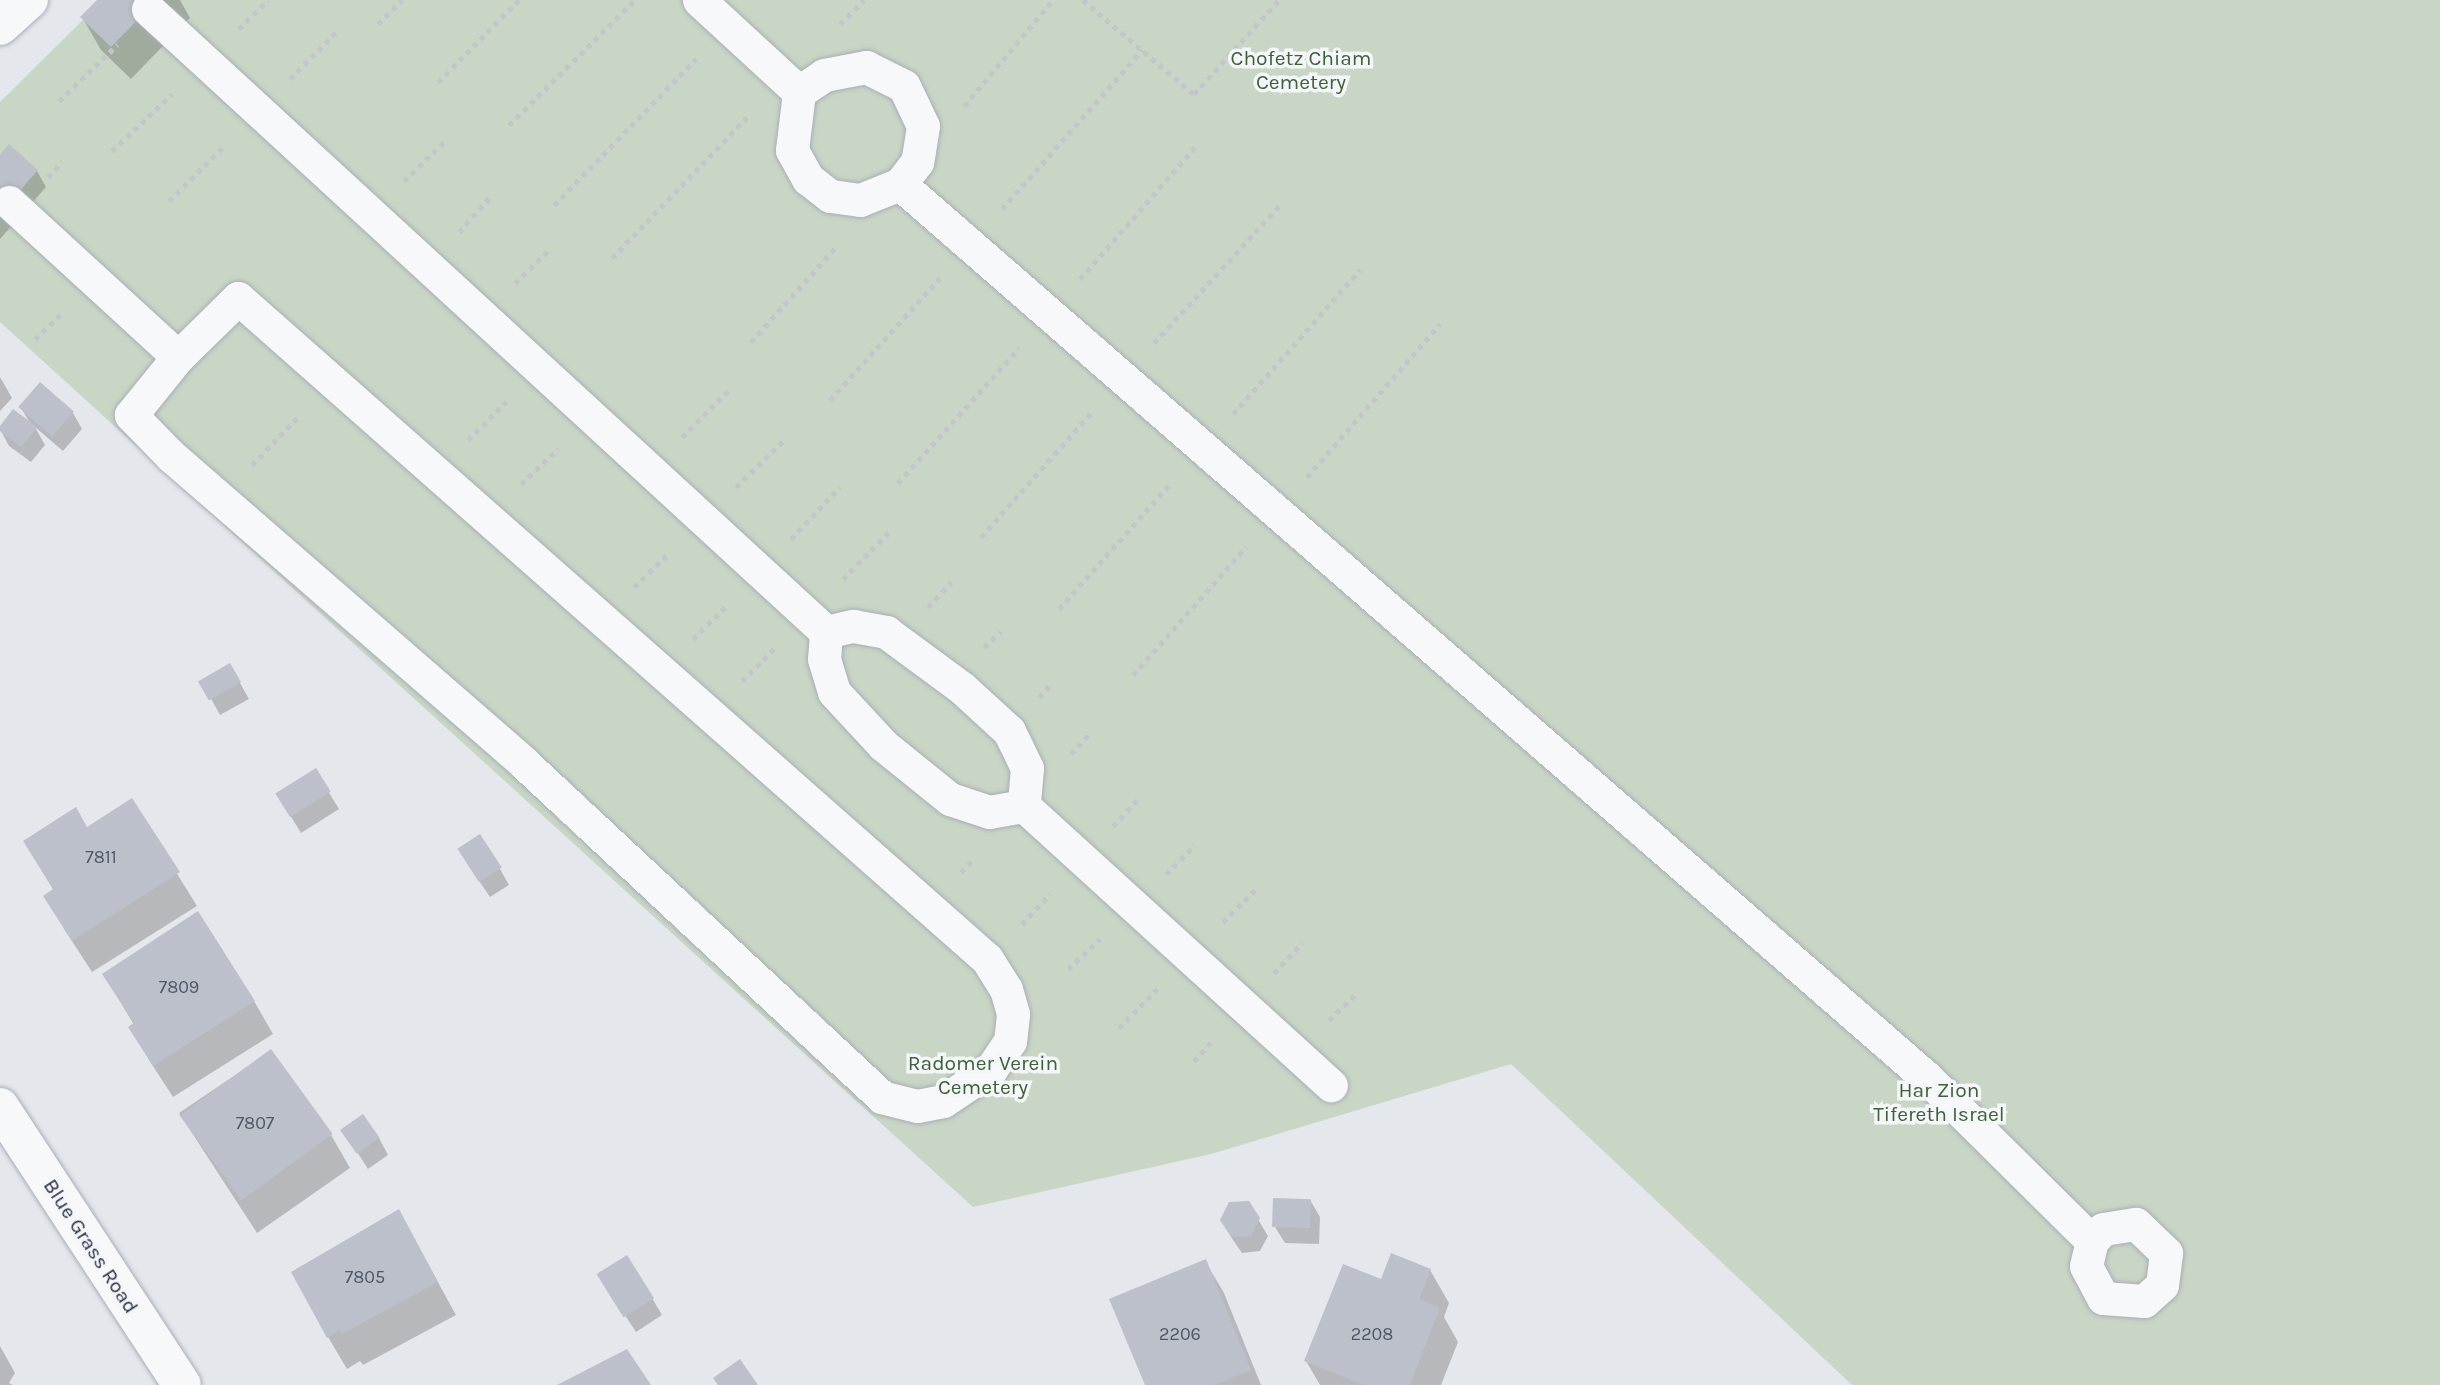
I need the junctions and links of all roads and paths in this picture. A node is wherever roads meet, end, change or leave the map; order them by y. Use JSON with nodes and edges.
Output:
{"nodes":[{"id":1,"x":29,"y":0,"type":"edge"},
{"id":2,"x":402,"y":0,"type":"edge"},
{"id":3,"x":519,"y":0,"type":"edge"},
{"id":4,"x":635,"y":0,"type":"edge"},
{"id":5,"x":699,"y":0,"type":"edge"},
{"id":6,"x":864,"y":0,"type":"edge"},
{"id":7,"x":1053,"y":0,"type":"edge"},
{"id":8,"x":1083,"y":0,"type":"edge"},
{"id":9,"x":1279,"y":0,"type":"edge"},
{"id":10,"x":149,"y":10,"type":"joint"},
{"id":11,"x":378,"y":24,"type":"dead end"},
{"id":12,"x":0,"y":26,"type":"edge"},
{"id":13,"x":727,"y":26,"type":"junction"},
{"id":14,"x":837,"y":26,"type":"dead end"},
{"id":15,"x":438,"y":82,"type":"dead end"},
{"id":16,"x":791,"y":85,"type":"junction"},
{"id":17,"x":58,"y":101,"type":"dead end"},
{"id":18,"x":509,"y":125,"type":"dead end"},
{"id":19,"x":446,"y":140,"type":"dead end"},
{"id":20,"x":901,"y":178,"type":"junction"},
{"id":21,"x":9,"y":202,"type":"dead end"},
{"id":22,"x":554,"y":205,"type":"dead end"},
{"id":23,"x":371,"y":214,"type":"junction"},
{"id":24,"x":612,"y":258,"type":"dead end"},
{"id":25,"x":751,"y":342,"type":"dead end"},
{"id":26,"x":178,"y":357,"type":"junction"},
{"id":27,"x":539,"y":369,"type":"junction"},
{"id":28,"x":333,"y":381,"type":"junction"},
{"id":29,"x":729,"y":390,"type":"dead end"},
{"id":30,"x":591,"y":417,"type":"junction"},
{"id":31,"x":461,"y":446,"type":"dead end"},
{"id":32,"x":649,"y":470,"type":"junction"},
{"id":33,"x":513,"y":493,"type":"dead end"},
{"id":34,"x":219,"y":498,"type":"junction"},
{"id":35,"x":826,"y":632,"type":"junction"},
{"id":36,"x":1024,"y":806,"type":"junction"},
{"id":37,"x":1331,"y":1085,"type":"dead end"},
{"id":38,"x":0,"y":1107,"type":"edge"},
{"id":39,"x":2092,"y":1241,"type":"dead end"},
{"id":40,"x":182,"y":1385,"type":"edge"}],
"edges":[{"from":1,"to":12,"type":"street"},
{"from":2,"to":11,"type":"path"},
{"from":3,"to":15,"type":"path"},
{"from":4,"to":18,"type":"path"},
{"from":5,"to":13,"type":"lane"},
{"from":6,"to":14,"type":"path"},
{"from":7,"to":20,"type":"path"},
{"from":8,"to":9,"type":"path"},
{"from":10,"to":17,"type":"path"},
{"from":10,"to":23,"type":"lane"},
{"from":13,"to":16,"type":"lane"},
{"from":13,"to":22,"type":"path"},
{"from":16,"to":20,"type":"lane"},
{"from":16,"to":20,"type":"lane"},
{"from":16,"to":24,"type":"path"},
{"from":19,"to":23,"type":"path"},
{"from":20,"to":25,"type":"path"},
{"from":20,"to":39,"type":"lane"},
{"from":21,"to":26,"type":"lane"},
{"from":23,"to":27,"type":"lane"},
{"from":26,"to":28,"type":"lane"},
{"from":26,"to":34,"type":"lane"},
{"from":27,"to":30,"type":"lane"},
{"from":27,"to":31,"type":"path"},
{"from":28,"to":34,"type":"path"},
{"from":28,"to":34,"type":"lane"},
{"from":29,"to":32,"type":"path"},
{"from":30,"to":32,"type":"lane"},
{"from":30,"to":33,"type":"path"},
{"from":32,"to":35,"type":"lane"},
{"from":35,"to":36,"type":"lane"},
{"from":35,"to":36,"type":"lane"},
{"from":36,"to":37,"type":"lane"},
{"from":38,"to":40,"type":"street","name":"Blue Grass Road"}]}
